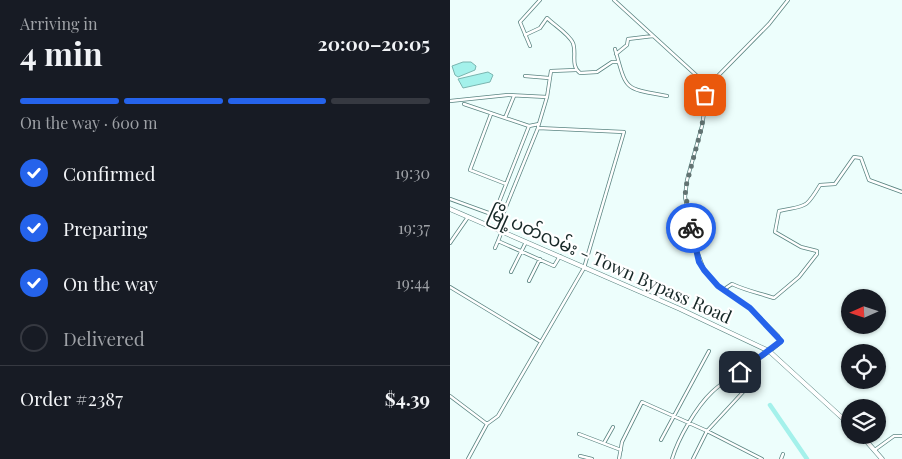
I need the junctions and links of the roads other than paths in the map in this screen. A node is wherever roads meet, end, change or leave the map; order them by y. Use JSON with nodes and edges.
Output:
{"nodes":[{"id":1,"x":540,"y":0,"type":"edge"},
{"id":2,"x":614,"y":0,"type":"edge"},
{"id":3,"x":788,"y":0,"type":"edge"},
{"id":4,"x":525,"y":35,"type":"junction"},
{"id":5,"x":653,"y":36,"type":"junction"},
{"id":6,"x":530,"y":46,"type":"dead end"},
{"id":7,"x":614,"y":49,"type":"dead end"},
{"id":8,"x":616,"y":54,"type":"junction"},
{"id":9,"x":618,"y":62,"type":"junction"},
{"id":10,"x":576,"y":70,"type":"junction"},
{"id":11,"x":525,"y":76,"type":"dead end"},
{"id":12,"x":549,"y":78,"type":"junction"},
{"id":13,"x":708,"y":86,"type":"junction"},
{"id":14,"x":514,"y":96,"type":"junction"},
{"id":15,"x":667,"y":96,"type":"dead end"},
{"id":16,"x":547,"y":97,"type":"junction"},
{"id":17,"x":450,"y":100,"type":"edge"},
{"id":18,"x":464,"y":104,"type":"dead end"},
{"id":19,"x":491,"y":114,"type":"junction"},
{"id":20,"x":505,"y":118,"type":"junction"},
{"id":21,"x":529,"y":126,"type":"junction"},
{"id":22,"x":538,"y":126,"type":"junction"},
{"id":23,"x":506,"y":184,"type":"junction"},
{"id":24,"x":902,"y":192,"type":"edge"},
{"id":25,"x":450,"y":198,"type":"edge"},
{"id":26,"x":450,"y":209,"type":"edge"},
{"id":27,"x":468,"y":216,"type":"junction"},
{"id":28,"x":499,"y":230,"type":"junction"},
{"id":29,"x":452,"y":237,"type":"edge"},
{"id":30,"x":498,"y":241,"type":"junction"},
{"id":31,"x":526,"y":242,"type":"junction"},
{"id":32,"x":450,"y":243,"type":"edge"},
{"id":33,"x":495,"y":248,"type":"dead end"},
{"id":34,"x":522,"y":251,"type":"junction"},
{"id":35,"x":560,"y":256,"type":"junction"},
{"id":36,"x":540,"y":259,"type":"junction"},
{"id":37,"x":584,"y":268,"type":"junction"},
{"id":38,"x":511,"y":272,"type":"dead end"},
{"id":39,"x":529,"y":281,"type":"dead end"},
{"id":40,"x":450,"y":287,"type":"edge"},
{"id":41,"x":727,"y":293,"type":"junction"},
{"id":42,"x":541,"y":342,"type":"junction"},
{"id":43,"x":710,"y":352,"type":"dead end"},
{"id":44,"x":769,"y":352,"type":"junction"},
{"id":45,"x":756,"y":378,"type":"dead end"},
{"id":46,"x":450,"y":396,"type":"edge"},
{"id":47,"x":674,"y":417,"type":"junction"},
{"id":48,"x":841,"y":417,"type":"edge"},
{"id":49,"x":690,"y":422,"type":"junction"},
{"id":50,"x":487,"y":424,"type":"junction"},
{"id":51,"x":613,"y":427,"type":"dead end"},
{"id":52,"x":707,"y":431,"type":"junction"},
{"id":53,"x":579,"y":434,"type":"dead end"},
{"id":54,"x":902,"y":436,"type":"edge"},
{"id":55,"x":661,"y":440,"type":"dead end"},
{"id":56,"x":604,"y":443,"type":"junction"},
{"id":57,"x":871,"y":444,"type":"edge"},
{"id":58,"x":876,"y":449,"type":"junction"},
{"id":59,"x":621,"y":450,"type":"junction"},
{"id":60,"x":784,"y":454,"type":"dead end"},
{"id":61,"x":580,"y":456,"type":"dead end"},
{"id":62,"x":468,"y":459,"type":"edge"},
{"id":63,"x":592,"y":459,"type":"edge"},
{"id":64,"x":619,"y":459,"type":"edge"},
{"id":65,"x":672,"y":459,"type":"edge"},
{"id":66,"x":693,"y":459,"type":"edge"},
{"id":67,"x":762,"y":459,"type":"edge"},
{"id":68,"x":781,"y":459,"type":"edge"},
{"id":69,"x":882,"y":459,"type":"edge"}],
"edges":[{"from":1,"to":4,"type":"street"},
{"from":2,"to":5,"type":"street"},
{"from":3,"to":13,"type":"street"},
{"from":4,"to":6,"type":"street"},
{"from":4,"to":10,"type":"street"},
{"from":5,"to":8,"type":"street"},
{"from":5,"to":13,"type":"street"},
{"from":7,"to":8,"type":"street"},
{"from":8,"to":9,"type":"street"},
{"from":9,"to":10,"type":"street"},
{"from":9,"to":15,"type":"street"},
{"from":10,"to":12,"type":"street"},
{"from":11,"to":12,"type":"street"},
{"from":12,"to":16,"type":"street"},
{"from":13,"to":41,"type":"street"},
{"from":14,"to":16,"type":"street"},
{"from":14,"to":17,"type":"street"},
{"from":14,"to":20,"type":"street"},
{"from":16,"to":22,"type":"street"},
{"from":18,"to":19,"type":"street"},
{"from":19,"to":20,"type":"street"},
{"from":19,"to":23,"type":"street"},
{"from":20,"to":21,"type":"street"},
{"from":21,"to":22,"type":"street"},
{"from":21,"to":23,"type":"street"},
{"from":22,"to":28,"type":"street"},
{"from":22,"to":37,"type":"street"},
{"from":23,"to":25,"type":"street"},
{"from":24,"to":41,"type":"street"},
{"from":26,"to":27,"type":"main road","name":"မြို့ပတ်လမ်း - Town Bypass Road"},
{"from":27,"to":28,"type":"main road","name":"မြို့ပတ်လမ်း - Town Bypass Road"},
{"from":27,"to":29,"type":"street"},
{"from":28,"to":30,"type":"street"},
{"from":28,"to":31,"type":"main road","name":"မြို့ပတ်လမ်း - Town Bypass Road"},
{"from":29,"to":32,"type":"street"},
{"from":30,"to":33,"type":"street"},
{"from":30,"to":34,"type":"street"},
{"from":31,"to":34,"type":"street"},
{"from":31,"to":35,"type":"main road","name":"မြို့ပတ်လမ်း - Town Bypass Road"},
{"from":34,"to":36,"type":"street"},
{"from":34,"to":38,"type":"street"},
{"from":35,"to":36,"type":"street"},
{"from":35,"to":37,"type":"main road","name":"မြို့ပတ်လမ်း - Town Bypass Road"},
{"from":36,"to":39,"type":"street"},
{"from":37,"to":42,"type":"street"},
{"from":37,"to":44,"type":"main road","name":"မြို့ပတ်လမ်း - Town Bypass Road"},
{"from":40,"to":42,"type":"street"},
{"from":41,"to":44,"type":"street"},
{"from":42,"to":50,"type":"street"},
{"from":43,"to":47,"type":"street"},
{"from":44,"to":48,"type":"main road","name":"မြို့ပတ်လမ်း - Town Bypass Road"},
{"from":44,"to":49,"type":"street"},
{"from":45,"to":52,"type":"street"},
{"from":46,"to":50,"type":"street"},
{"from":47,"to":49,"type":"street"},
{"from":47,"to":55,"type":"street"},
{"from":47,"to":59,"type":"street"},
{"from":49,"to":52,"type":"street"},
{"from":49,"to":65,"type":"street"},
{"from":50,"to":62,"type":"street"},
{"from":51,"to":56,"type":"street"},
{"from":52,"to":66,"type":"street"},
{"from":52,"to":67,"type":"street"},
{"from":53,"to":56,"type":"street"},
{"from":54,"to":58,"type":"street"},
{"from":56,"to":59,"type":"street"},
{"from":57,"to":58,"type":"main road"},
{"from":58,"to":69,"type":"main road"},
{"from":59,"to":64,"type":"street"},
{"from":60,"to":68,"type":"street"},
{"from":61,"to":63,"type":"street"}]}
